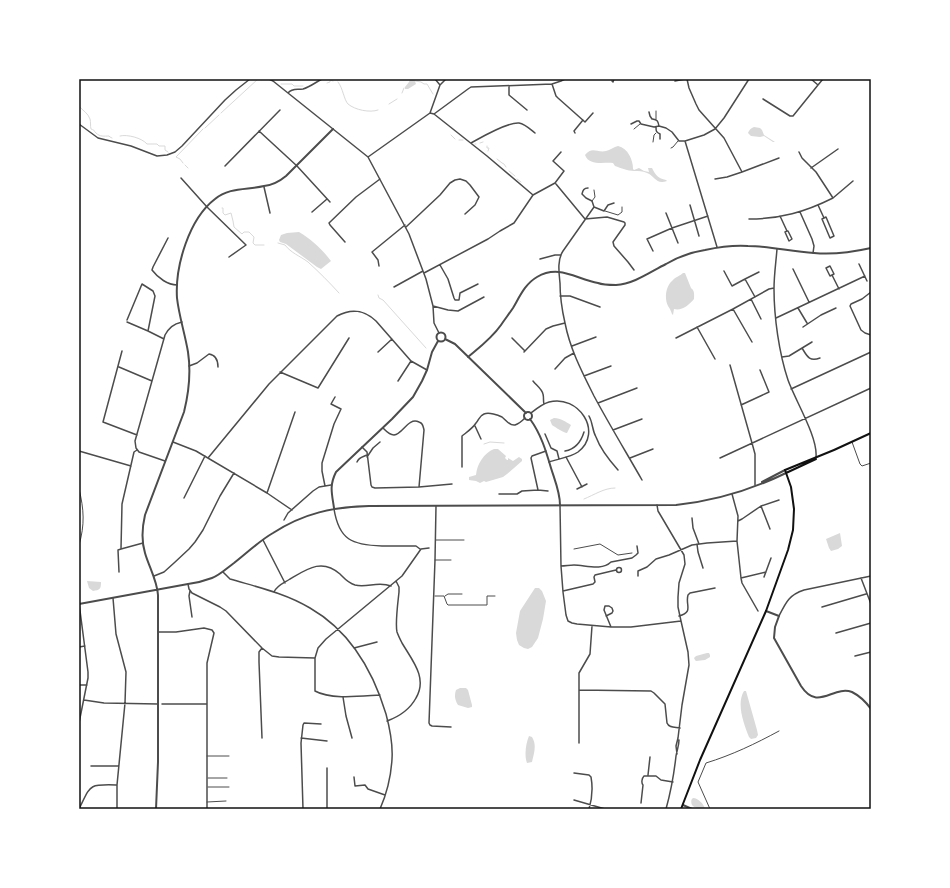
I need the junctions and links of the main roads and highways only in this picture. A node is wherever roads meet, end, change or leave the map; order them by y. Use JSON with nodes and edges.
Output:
{"nodes":[{"id":1,"x":871,"y":433,"type":"edge"},
{"id":2,"x":834,"y":450,"type":"junction"},
{"id":3,"x":786,"y":472,"type":"junction"},
{"id":4,"x":681,"y":809,"type":"edge"}],
"edges":[{"from":1,"to":2,"type":"main road"},
{"from":2,"to":3,"type":"main road"},
{"from":2,"to":3,"type":"main road"},
{"from":3,"to":4,"type":"main road"}]}
